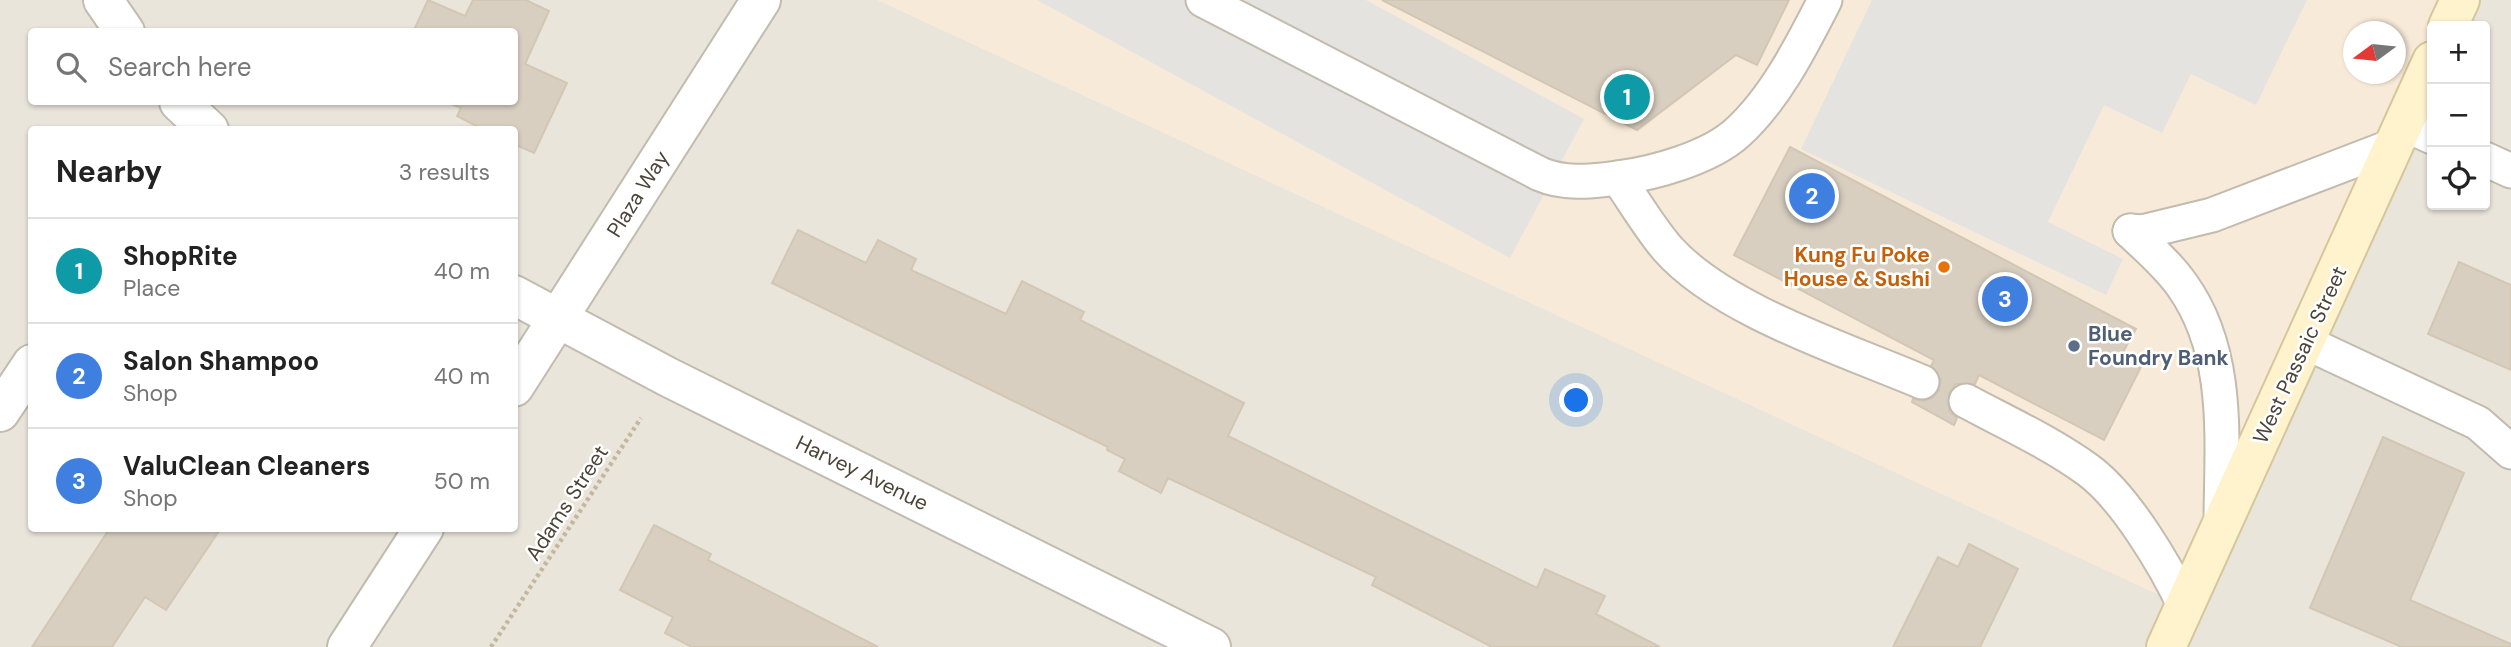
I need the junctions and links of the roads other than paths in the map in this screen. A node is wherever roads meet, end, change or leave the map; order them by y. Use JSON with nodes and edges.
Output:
{"nodes":[{"id":1,"x":103,"y":0,"type":"edge"},
{"id":2,"x":761,"y":0,"type":"edge"},
{"id":3,"x":1203,"y":0,"type":"edge"},
{"id":4,"x":1825,"y":0,"type":"edge"},
{"id":5,"x":2460,"y":0,"type":"edge"},
{"id":6,"x":2450,"y":21,"type":"edge"},
{"id":7,"x":122,"y":28,"type":"edge"},
{"id":8,"x":2427,"y":78,"type":"edge"},
{"id":9,"x":2410,"y":135,"type":"edge"},
{"id":10,"x":2490,"y":161,"type":"edge"},
{"id":11,"x":2511,"y":171,"type":"edge"},
{"id":12,"x":1618,"y":178,"type":"junction"},
{"id":13,"x":518,"y":297,"type":"edge"},
{"id":14,"x":557,"y":321,"type":"junction"},
{"id":15,"x":2307,"y":343,"type":"junction"},
{"id":16,"x":28,"y":370,"type":"edge"},
{"id":17,"x":518,"y":381,"type":"edge"},
{"id":18,"x":1922,"y":382,"type":"dead end"},
{"id":19,"x":1966,"y":401,"type":"dead end"},
{"id":20,"x":0,"y":412,"type":"edge"},
{"id":21,"x":2511,"y":452,"type":"edge"},
{"id":22,"x":2221,"y":527,"type":"junction"},
{"id":23,"x":421,"y":532,"type":"edge"},
{"id":24,"x":2185,"y":607,"type":"junction"},
{"id":25,"x":347,"y":647,"type":"edge"},
{"id":26,"x":1211,"y":647,"type":"edge"},
{"id":27,"x":2166,"y":647,"type":"edge"}],
"edges":[{"from":1,"to":7,"type":"street"},
{"from":2,"to":14,"type":"street","name":"Plaza Way"},
{"from":3,"to":12,"type":"lane"},
{"from":4,"to":12,"type":"lane"},
{"from":5,"to":6,"type":"main road"},
{"from":8,"to":9,"type":"main road","name":"West Passaic Street"},
{"from":9,"to":15,"type":"main road","name":"West Passaic Street"},
{"from":9,"to":22,"type":"lane"},
{"from":10,"to":11,"type":"lane"},
{"from":12,"to":18,"type":"lane"},
{"from":13,"to":14,"type":"street","name":"Harvey Avenue"},
{"from":14,"to":17,"type":"street","name":"Plaza Way"},
{"from":14,"to":26,"type":"street","name":"Harvey Avenue"},
{"from":15,"to":21,"type":"lane"},
{"from":15,"to":22,"type":"main road","name":"West Passaic Street"},
{"from":16,"to":20,"type":"street"},
{"from":19,"to":24,"type":"lane"},
{"from":22,"to":24,"type":"main road","name":"West Passaic Street"},
{"from":23,"to":25,"type":"street"},
{"from":24,"to":27,"type":"main road","name":"West Passaic Street"}]}
